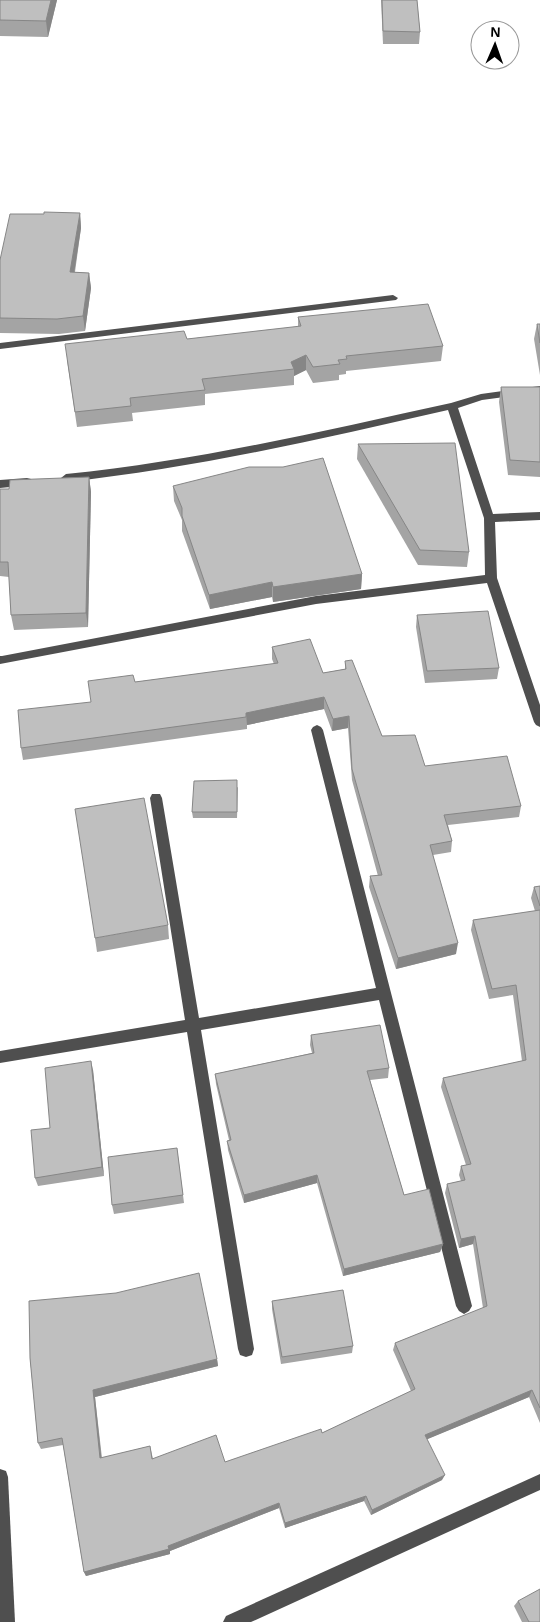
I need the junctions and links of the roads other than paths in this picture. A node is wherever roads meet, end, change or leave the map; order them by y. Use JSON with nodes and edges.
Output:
{"nodes":[{"id":1,"x":393,"y":298,"type":"dead end"},
{"id":2,"x":0,"y":346,"type":"edge"},
{"id":3,"x":540,"y":389,"type":"edge"},
{"id":4,"x":452,"y":406,"type":"junction"},
{"id":5,"x":56,"y":479,"type":"edge"},
{"id":6,"x":37,"y":481,"type":"edge"},
{"id":7,"x":0,"y":484,"type":"edge"},
{"id":8,"x":540,"y":516,"type":"edge"},
{"id":9,"x":489,"y":518,"type":"junction"},
{"id":10,"x":491,"y":578,"type":"junction"},
{"id":11,"x":2,"y":660,"type":"dead end"},
{"id":12,"x":540,"y":722,"type":"edge"},
{"id":13,"x":317,"y":730,"type":"dead end"},
{"id":14,"x":156,"y":798,"type":"dead end"},
{"id":15,"x":384,"y":993,"type":"junction"},
{"id":16,"x":193,"y":1025,"type":"junction"},
{"id":17,"x":0,"y":1057,"type":"edge"},
{"id":18,"x":464,"y":1306,"type":"dead end"},
{"id":19,"x":246,"y":1349,"type":"dead end"},
{"id":20,"x":0,"y":1478,"type":"edge"},
{"id":21,"x":540,"y":1482,"type":"edge"},
{"id":22,"x":6,"y":1622,"type":"edge"},
{"id":23,"x":232,"y":1622,"type":"edge"}],
"edges":[{"from":1,"to":2,"type":"street"},
{"from":3,"to":4,"type":"street"},
{"from":4,"to":5,"type":"street"},
{"from":4,"to":9,"type":"street"},
{"from":6,"to":7,"type":"street"},
{"from":8,"to":9,"type":"street"},
{"from":9,"to":10,"type":"street"},
{"from":10,"to":11,"type":"street"},
{"from":10,"to":12,"type":"street"},
{"from":13,"to":15,"type":"street"},
{"from":14,"to":16,"type":"street"},
{"from":15,"to":16,"type":"street"},
{"from":15,"to":18,"type":"street"},
{"from":16,"to":17,"type":"street"},
{"from":16,"to":19,"type":"street"},
{"from":20,"to":22,"type":"street"},
{"from":21,"to":23,"type":"street"}]}
